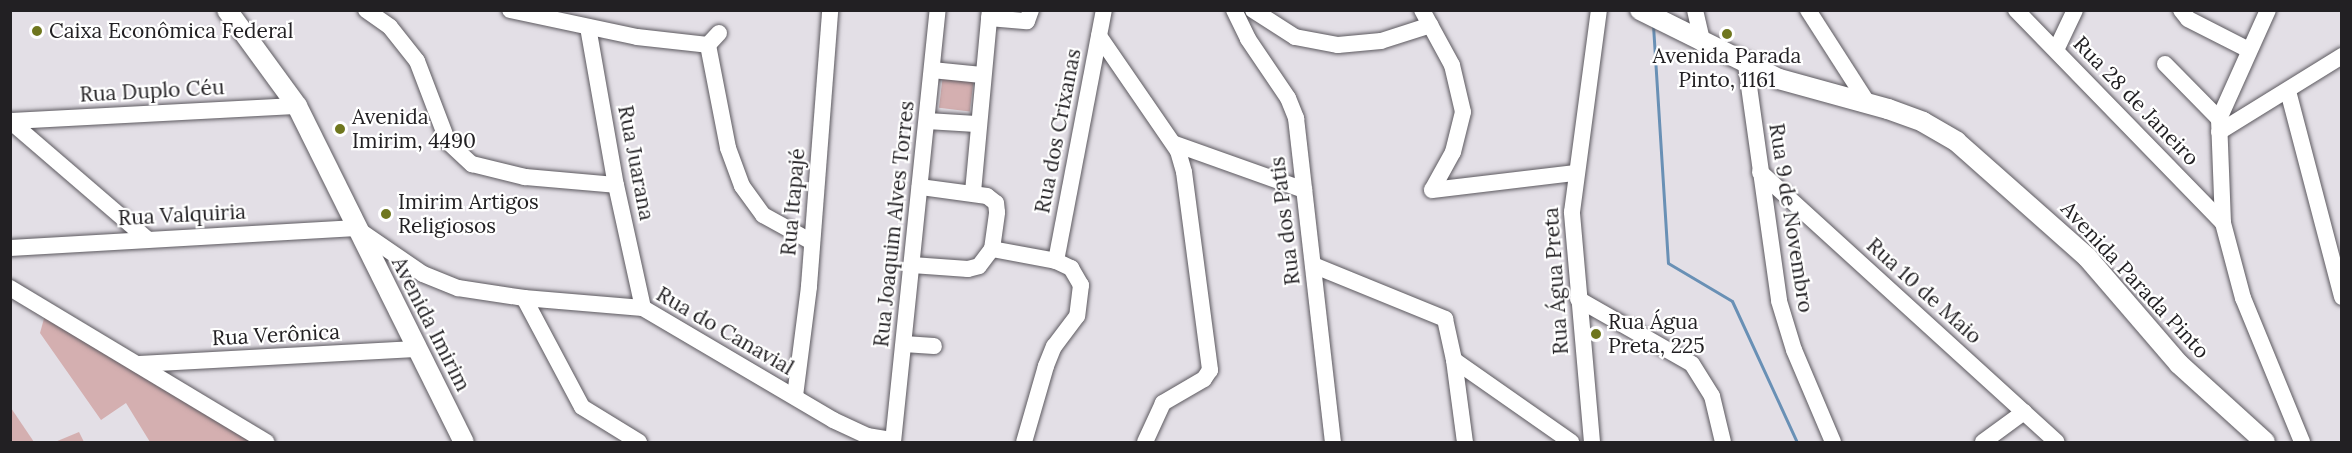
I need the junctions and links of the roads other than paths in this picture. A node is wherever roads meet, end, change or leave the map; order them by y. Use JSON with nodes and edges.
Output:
{"nodes":[{"id":1,"x":366,"y":10,"type":"edge"},
{"id":2,"x":510,"y":10,"type":"edge"},
{"id":3,"x":562,"y":10,"type":"edge"},
{"id":4,"x":830,"y":10,"type":"edge"},
{"id":5,"x":938,"y":10,"type":"edge"},
{"id":6,"x":1031,"y":10,"type":"edge"},
{"id":7,"x":1104,"y":10,"type":"edge"},
{"id":8,"x":1234,"y":10,"type":"edge"},
{"id":9,"x":1252,"y":10,"type":"edge"},
{"id":10,"x":1422,"y":10,"type":"edge"},
{"id":11,"x":1599,"y":10,"type":"edge"},
{"id":12,"x":1640,"y":10,"type":"edge"},
{"id":13,"x":1695,"y":10,"type":"edge"},
{"id":14,"x":1808,"y":10,"type":"edge"},
{"id":15,"x":2016,"y":10,"type":"edge"},
{"id":16,"x":2075,"y":10,"type":"edge"},
{"id":17,"x":2181,"y":10,"type":"edge"},
{"id":18,"x":2268,"y":10,"type":"edge"},
{"id":19,"x":229,"y":11,"type":"edge"},
{"id":20,"x":989,"y":14,"type":"edge"},
{"id":21,"x":1431,"y":25,"type":"junction"},
{"id":22,"x":580,"y":26,"type":"junction"},
{"id":23,"x":1099,"y":36,"type":"junction"},
{"id":24,"x":1703,"y":44,"type":"junction"},
{"id":25,"x":2056,"y":50,"type":"junction"},
{"id":26,"x":2249,"y":50,"type":"junction"},
{"id":27,"x":2342,"y":56,"type":"edge"},
{"id":28,"x":1746,"y":64,"type":"junction"},
{"id":29,"x":2165,"y":64,"type":"dead end"},
{"id":30,"x":932,"y":70,"type":"junction"},
{"id":31,"x":982,"y":75,"type":"junction"},
{"id":32,"x":2288,"y":91,"type":"junction"},
{"id":33,"x":1867,"y":102,"type":"junction"},
{"id":34,"x":297,"y":106,"type":"junction"},
{"id":35,"x":10,"y":121,"type":"edge"},
{"id":36,"x":927,"y":121,"type":"junction"},
{"id":37,"x":976,"y":124,"type":"junction"},
{"id":38,"x":2219,"y":126,"type":"junction"},
{"id":39,"x":1175,"y":144,"type":"junction"},
{"id":40,"x":1761,"y":172,"type":"junction"},
{"id":41,"x":1574,"y":173,"type":"junction"},
{"id":42,"x":616,"y":185,"type":"junction"},
{"id":43,"x":920,"y":187,"type":"junction"},
{"id":44,"x":1304,"y":190,"type":"junction"},
{"id":45,"x":973,"y":192,"type":"junction"},
{"id":46,"x":2223,"y":223,"type":"junction"},
{"id":47,"x":356,"y":228,"type":"junction"},
{"id":48,"x":147,"y":240,"type":"junction"},
{"id":49,"x":812,"y":242,"type":"junction"},
{"id":50,"x":10,"y":248,"type":"edge"},
{"id":51,"x":992,"y":249,"type":"junction"},
{"id":52,"x":390,"y":252,"type":"junction"},
{"id":53,"x":1056,"y":261,"type":"junction"},
{"id":54,"x":375,"y":265,"type":"junction"},
{"id":55,"x":912,"y":265,"type":"junction"},
{"id":56,"x":1313,"y":265,"type":"junction"},
{"id":57,"x":10,"y":288,"type":"edge"},
{"id":58,"x":2342,"y":297,"type":"edge"},
{"id":59,"x":524,"y":298,"type":"junction"},
{"id":60,"x":1578,"y":299,"type":"junction"},
{"id":61,"x":643,"y":308,"type":"junction"},
{"id":62,"x":904,"y":344,"type":"junction"},
{"id":63,"x":934,"y":346,"type":"dead end"},
{"id":64,"x":417,"y":349,"type":"junction"},
{"id":65,"x":1454,"y":360,"type":"junction"},
{"id":66,"x":138,"y":364,"type":"junction"},
{"id":67,"x":795,"y":396,"type":"junction"},
{"id":68,"x":2024,"y":412,"type":"junction"},
{"id":69,"x":893,"y":441,"type":"edge"},
{"id":70,"x":266,"y":442,"type":"edge"},
{"id":71,"x":464,"y":442,"type":"edge"},
{"id":72,"x":639,"y":442,"type":"edge"},
{"id":73,"x":1024,"y":442,"type":"edge"},
{"id":74,"x":1145,"y":442,"type":"edge"},
{"id":75,"x":1333,"y":442,"type":"edge"},
{"id":76,"x":1465,"y":442,"type":"edge"},
{"id":77,"x":1571,"y":442,"type":"edge"},
{"id":78,"x":1592,"y":442,"type":"edge"},
{"id":79,"x":1723,"y":442,"type":"edge"},
{"id":80,"x":1833,"y":442,"type":"edge"},
{"id":81,"x":1983,"y":442,"type":"edge"},
{"id":82,"x":2057,"y":442,"type":"edge"},
{"id":83,"x":2265,"y":442,"type":"edge"},
{"id":84,"x":2302,"y":442,"type":"edge"}],
"edges":[{"from":1,"to":42,"type":"street"},
{"from":2,"to":22,"type":"street"},
{"from":3,"to":22,"type":"street"},
{"from":4,"to":49,"type":"street","name":"Rua Itapajé"},
{"from":5,"to":30,"type":"street","name":"Rua Joaquim Alves Torres"},
{"from":6,"to":20,"type":"street"},
{"from":7,"to":23,"type":"street","name":"Rua dos Crixanas"},
{"from":8,"to":44,"type":"street","name":"Rua dos Patis"},
{"from":9,"to":21,"type":"street"},
{"from":10,"to":21,"type":"street"},
{"from":11,"to":41,"type":"street","name":"Rua Água Preta"},
{"from":12,"to":24,"type":"main road","name":"Avenida Parada Pinto"},
{"from":13,"to":24,"type":"street"},
{"from":14,"to":33,"type":"street"},
{"from":15,"to":25,"type":"street","name":"Rua 28 de Janeiro"},
{"from":16,"to":25,"type":"street"},
{"from":17,"to":26,"type":"street"},
{"from":18,"to":26,"type":"street"},
{"from":19,"to":34,"type":"main road","name":"Avenida Imirim"},
{"from":20,"to":31,"type":"street"},
{"from":21,"to":41,"type":"street"},
{"from":22,"to":42,"type":"street","name":"Rua Juarana"},
{"from":22,"to":49,"type":"street"},
{"from":23,"to":39,"type":"street"},
{"from":23,"to":53,"type":"street","name":"Rua dos Crixanas"},
{"from":24,"to":28,"type":"main road","name":"Avenida Parada Pinto"},
{"from":25,"to":46,"type":"street","name":"Rua 28 de Janeiro"},
{"from":26,"to":38,"type":"street"},
{"from":27,"to":32,"type":"street"},
{"from":28,"to":33,"type":"main road","name":"Avenida Parada Pinto"},
{"from":28,"to":40,"type":"street","name":"Rua 9 de Novembro"},
{"from":29,"to":38,"type":"street"},
{"from":30,"to":31,"type":"street"},
{"from":30,"to":36,"type":"street","name":"Rua Joaquim Alves Torres"},
{"from":31,"to":37,"type":"street"},
{"from":32,"to":38,"type":"street"},
{"from":32,"to":58,"type":"street"},
{"from":33,"to":83,"type":"main road","name":"Avenida Parada Pinto"},
{"from":34,"to":35,"type":"street","name":"Rua Duplo Céu"},
{"from":34,"to":47,"type":"main road","name":"Avenida Imirim"},
{"from":35,"to":48,"type":"street"},
{"from":36,"to":37,"type":"street"},
{"from":36,"to":43,"type":"street","name":"Rua Joaquim Alves Torres"},
{"from":37,"to":45,"type":"street"},
{"from":38,"to":46,"type":"street"},
{"from":39,"to":44,"type":"street"},
{"from":39,"to":74,"type":"street"},
{"from":40,"to":68,"type":"street","name":"Rua 10 de Maio"},
{"from":40,"to":80,"type":"street","name":"Rua 9 de Novembro"},
{"from":41,"to":60,"type":"street","name":"Rua Água Preta"},
{"from":42,"to":61,"type":"street","name":"Rua Juarana"},
{"from":43,"to":45,"type":"street"},
{"from":43,"to":55,"type":"street","name":"Rua Joaquim Alves Torres"},
{"from":44,"to":56,"type":"street","name":"Rua dos Patis"},
{"from":45,"to":51,"type":"street"},
{"from":46,"to":84,"type":"street"},
{"from":47,"to":48,"type":"street","name":"Rua Valquiria"},
{"from":47,"to":52,"type":"street","name":"Rua do Canavial"},
{"from":47,"to":54,"type":"main road","name":"Avenida Imirim"},
{"from":48,"to":50,"type":"street","name":"Rua Valquiria"},
{"from":49,"to":67,"type":"street","name":"Rua Itapajé"},
{"from":51,"to":53,"type":"street"},
{"from":51,"to":55,"type":"street"},
{"from":52,"to":54,"type":"street"},
{"from":52,"to":59,"type":"street","name":"Rua do Canavial"},
{"from":53,"to":73,"type":"street"},
{"from":54,"to":64,"type":"main road","name":"Avenida Imirim"},
{"from":55,"to":62,"type":"street","name":"Rua Joaquim Alves Torres"},
{"from":56,"to":65,"type":"street"},
{"from":56,"to":75,"type":"street","name":"Rua dos Patis"},
{"from":57,"to":66,"type":"street"},
{"from":59,"to":61,"type":"street","name":"Rua do Canavial"},
{"from":59,"to":72,"type":"street"},
{"from":60,"to":78,"type":"street","name":"Rua Água Preta"},
{"from":60,"to":79,"type":"street"},
{"from":61,"to":67,"type":"street","name":"Rua do Canavial"},
{"from":62,"to":63,"type":"street"},
{"from":62,"to":69,"type":"street","name":"Rua Joaquim Alves Torres"},
{"from":64,"to":66,"type":"street","name":"Rua Verônica"},
{"from":64,"to":71,"type":"main road","name":"Avenida Imirim"},
{"from":65,"to":76,"type":"street"},
{"from":65,"to":77,"type":"street"},
{"from":66,"to":70,"type":"street"},
{"from":67,"to":69,"type":"street","name":"Rua do Canavial"},
{"from":68,"to":81,"type":"street"},
{"from":68,"to":82,"type":"street","name":"Rua 10 de Maio"}]}
